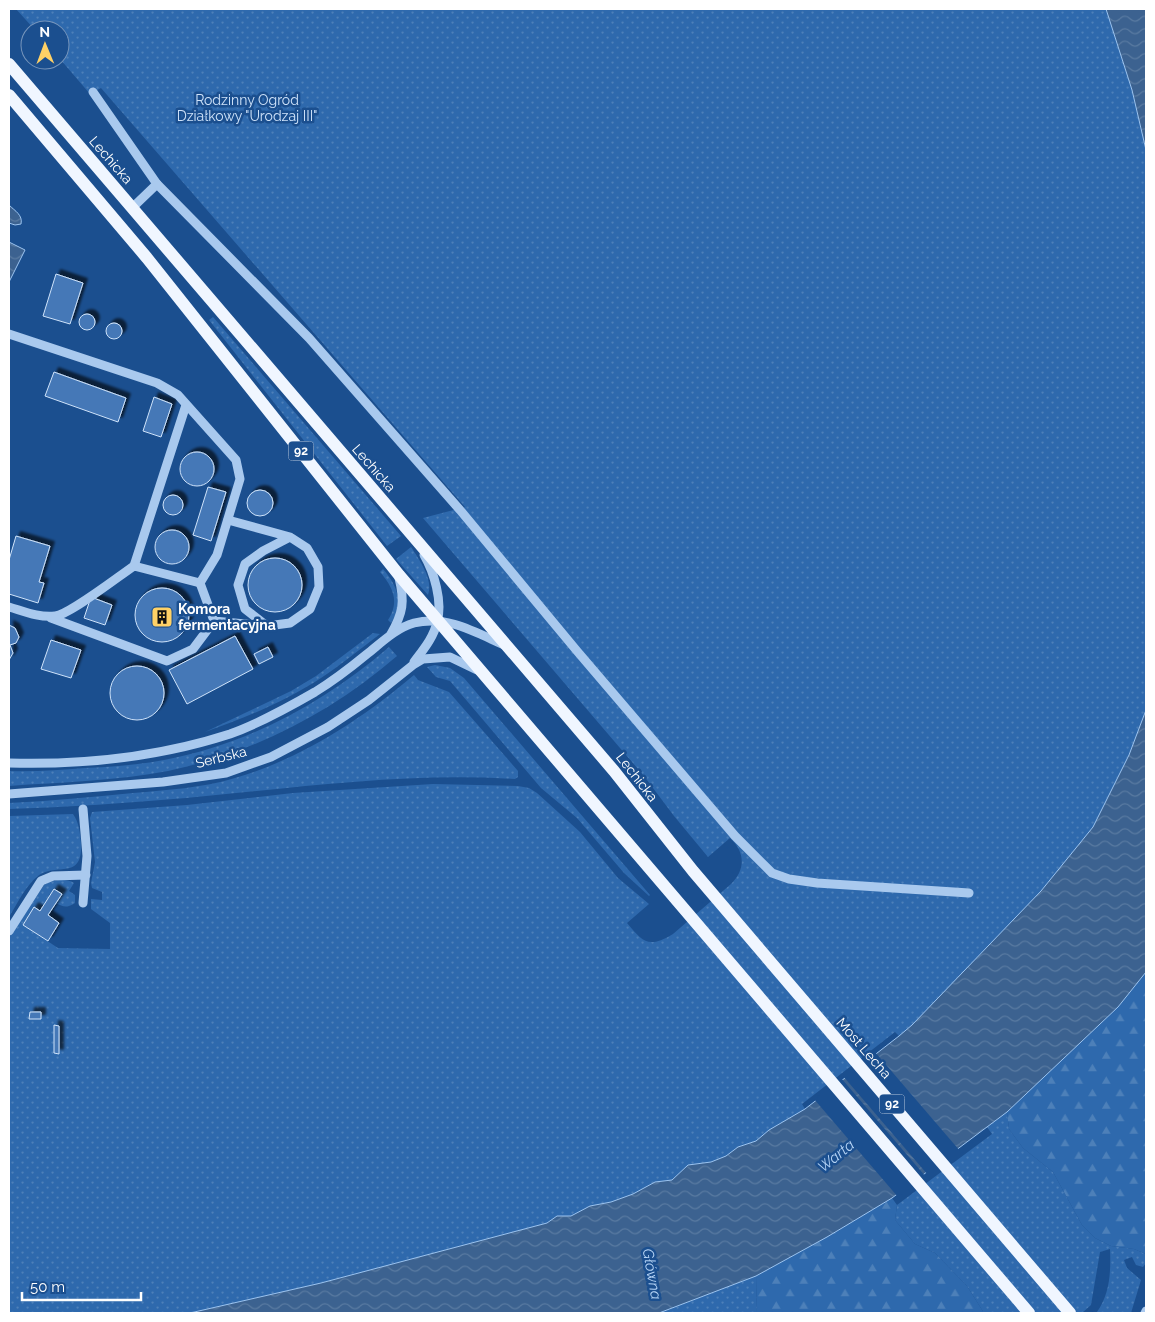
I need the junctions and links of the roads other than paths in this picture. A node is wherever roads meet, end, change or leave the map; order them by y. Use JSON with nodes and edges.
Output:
{"nodes":[{"id":1,"x":9,"y":64,"type":"edge"},
{"id":2,"x":93,"y":92,"type":"dead end"},
{"id":3,"x":9,"y":95,"type":"edge"},
{"id":4,"x":157,"y":184,"type":"junction"},
{"id":5,"x":132,"y":208,"type":"junction"},
{"id":6,"x":9,"y":334,"type":"edge"},
{"id":7,"x":186,"y":405,"type":"junction"},
{"id":8,"x":228,"y":520,"type":"junction"},
{"id":9,"x":412,"y":536,"type":"junction"},
{"id":10,"x":290,"y":537,"type":"junction"},
{"id":11,"x":134,"y":566,"type":"junction"},
{"id":12,"x":399,"y":575,"type":"junction"},
{"id":13,"x":200,"y":583,"type":"junction"},
{"id":14,"x":9,"y":607,"type":"edge"},
{"id":15,"x":47,"y":616,"type":"junction"},
{"id":16,"x":214,"y":621,"type":"junction"},
{"id":17,"x":438,"y":621,"type":"junction"},
{"id":18,"x":267,"y":626,"type":"junction"},
{"id":19,"x":390,"y":636,"type":"junction"},
{"id":20,"x":509,"y":648,"type":"junction"},
{"id":21,"x":413,"y":664,"type":"junction"},
{"id":22,"x":480,"y":671,"type":"junction"},
{"id":23,"x":9,"y":762,"type":"edge"},
{"id":24,"x":9,"y":794,"type":"edge"},
{"id":25,"x":83,"y":809,"type":"dead end"},
{"id":26,"x":86,"y":875,"type":"junction"},
{"id":27,"x":969,"y":893,"type":"dead end"},
{"id":28,"x":713,"y":894,"type":"joint"},
{"id":29,"x":83,"y":903,"type":"dead end"},
{"id":30,"x":9,"y":931,"type":"edge"},
{"id":31,"x":1029,"y":1313,"type":"edge"},
{"id":32,"x":1070,"y":1313,"type":"edge"}],
"edges":[{"from":1,"to":5,"type":"main road","name":"Lechicka","number":"92"},
{"from":2,"to":4,"type":"street"},
{"from":3,"to":12,"type":"main road","number":"92"},
{"from":4,"to":5,"type":"street"},
{"from":4,"to":27,"type":"street"},
{"from":5,"to":9,"type":"main road","name":"Lechicka","number":"92"},
{"from":6,"to":7,"type":"street"},
{"from":7,"to":8,"type":"street"},
{"from":7,"to":11,"type":"street"},
{"from":8,"to":10,"type":"street"},
{"from":8,"to":13,"type":"street"},
{"from":9,"to":17,"type":"street","name":"Serbska"},
{"from":9,"to":20,"type":"main road","name":"Lechicka","number":"92"},
{"from":10,"to":18,"type":"street"},
{"from":10,"to":18,"type":"street"},
{"from":11,"to":13,"type":"street"},
{"from":11,"to":15,"type":"street"},
{"from":12,"to":17,"type":"main road","number":"92"},
{"from":12,"to":19,"type":"street","name":"Serbska"},
{"from":13,"to":16,"type":"street"},
{"from":14,"to":15,"type":"street"},
{"from":15,"to":16,"type":"street"},
{"from":16,"to":18,"type":"street"},
{"from":17,"to":19,"type":"street","name":"Serbska"},
{"from":17,"to":20,"type":"street","name":"Serbska"},
{"from":17,"to":21,"type":"street","name":"Serbska"},
{"from":17,"to":22,"type":"main road","number":"92"},
{"from":19,"to":23,"type":"street","name":"Serbska"},
{"from":20,"to":28,"type":"main road","name":"Lechicka","number":"92"},
{"from":21,"to":22,"type":"street","name":"Serbska"},
{"from":21,"to":24,"type":"street","name":"Serbska"},
{"from":22,"to":31,"type":"main road","number":"92"},
{"from":25,"to":26,"type":"street"},
{"from":26,"to":29,"type":"street"},
{"from":26,"to":30,"type":"street"},
{"from":28,"to":32,"type":"main road","name":"Most Lecha","number":"92"}]}
